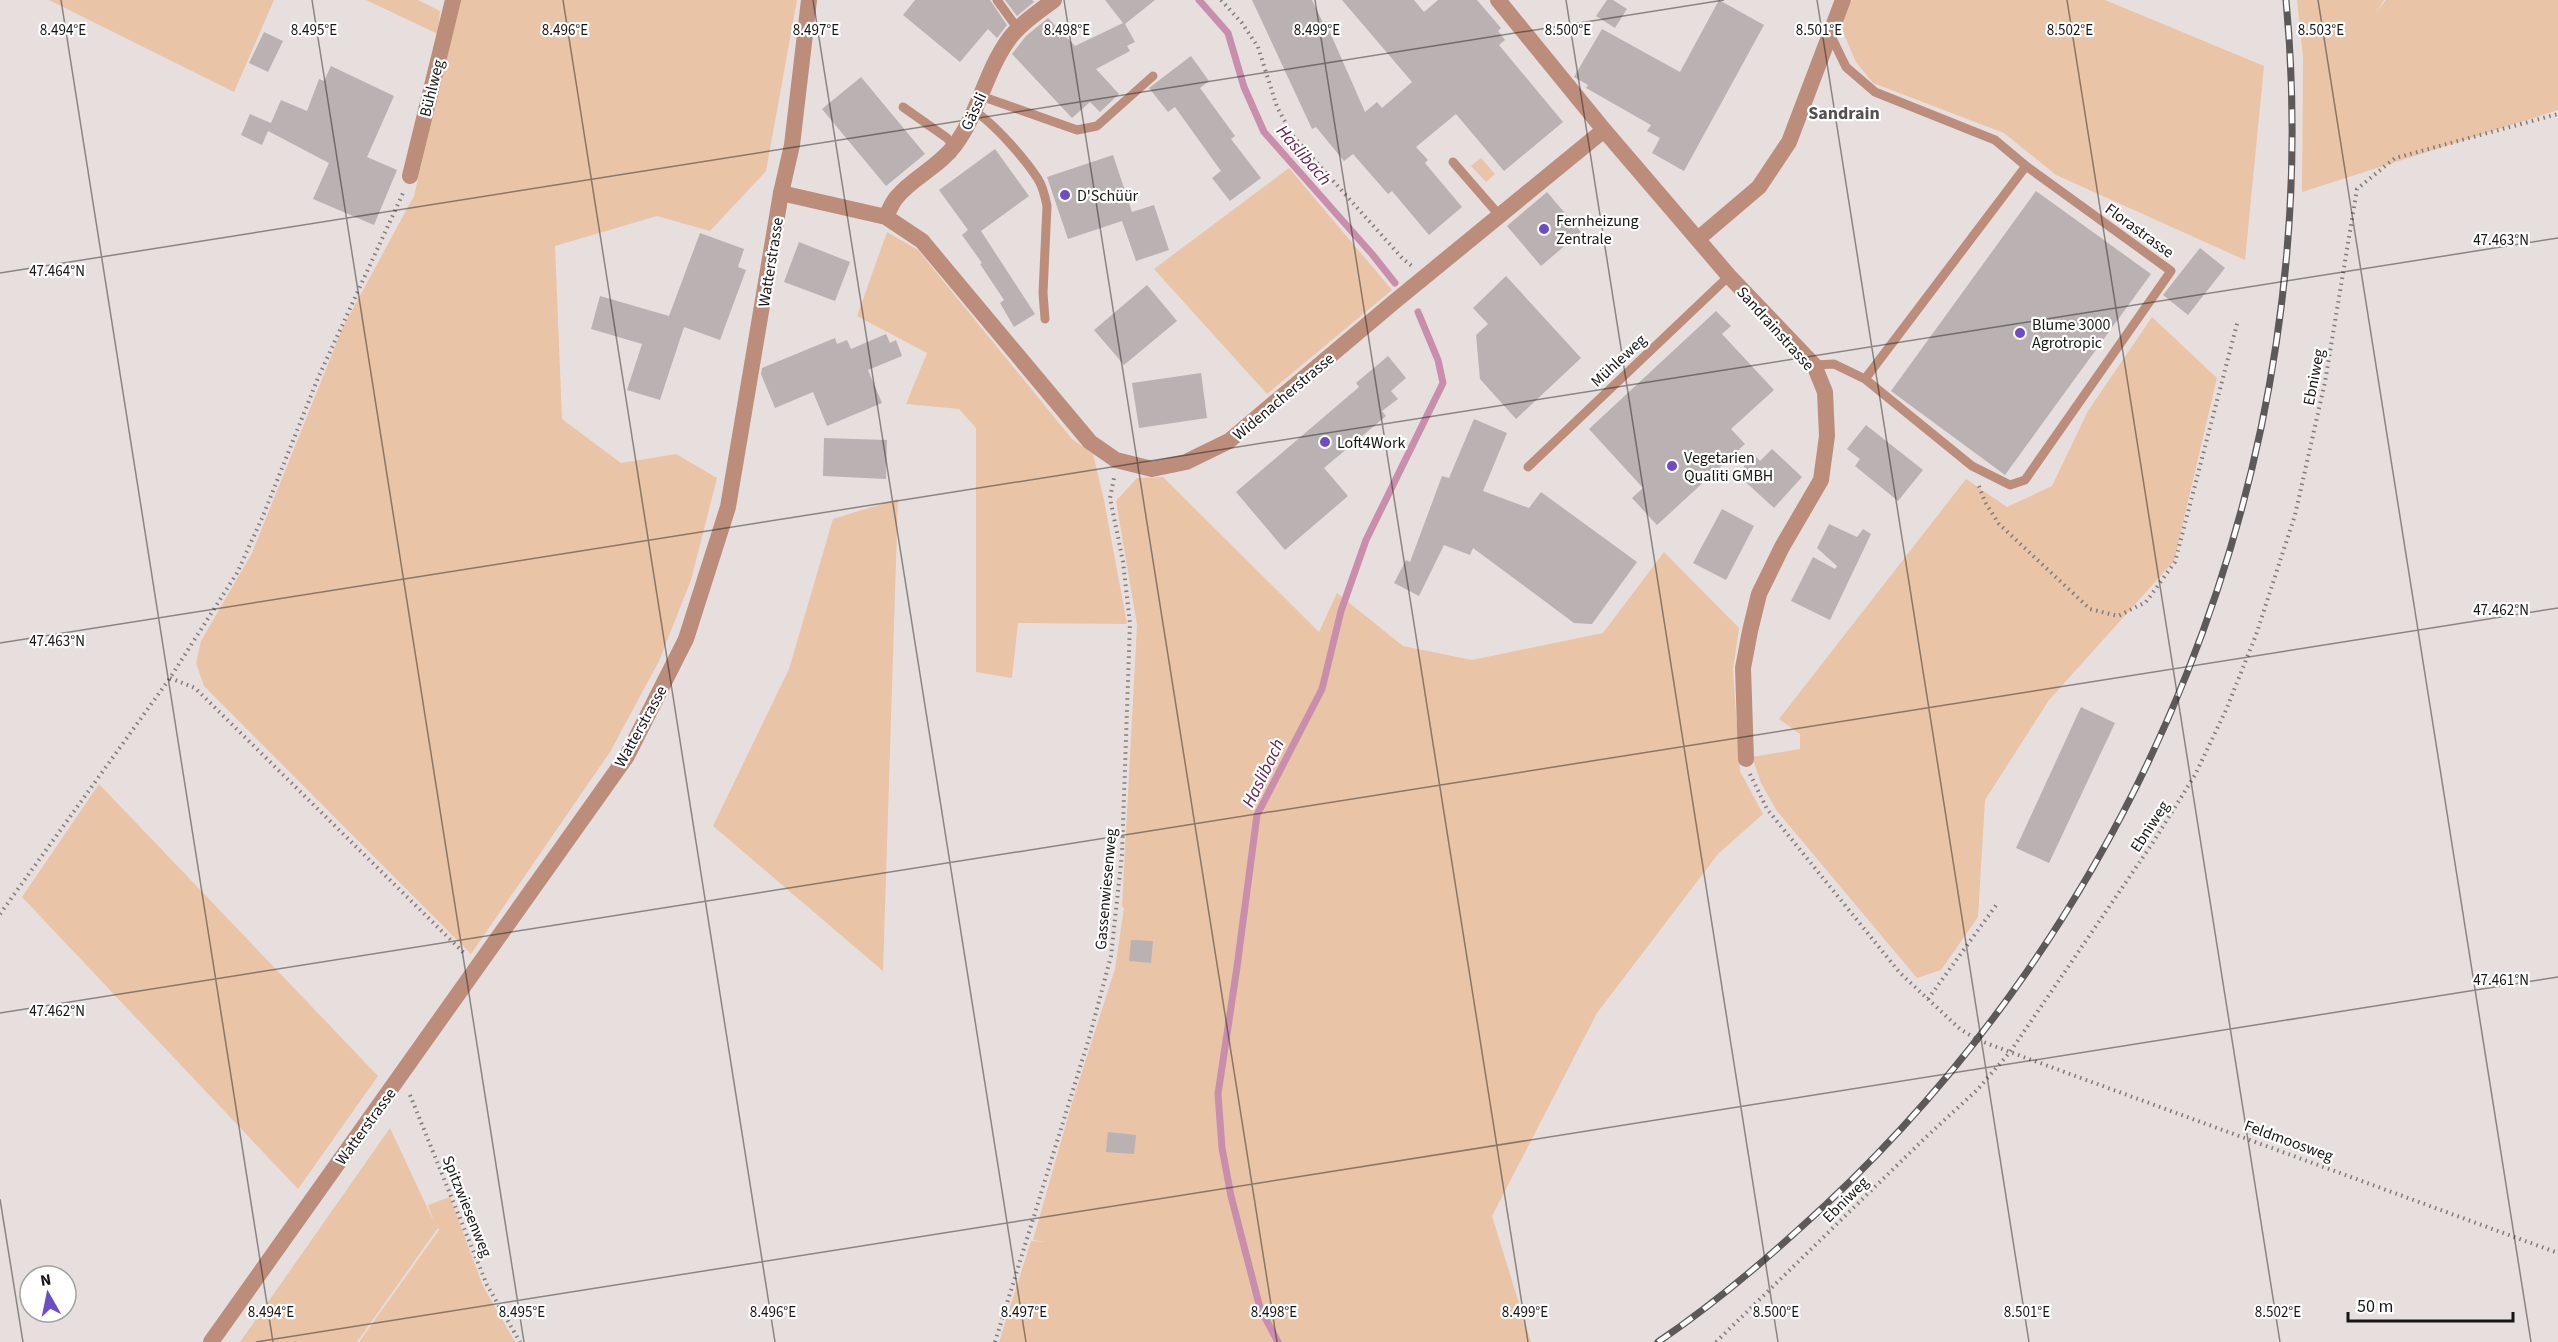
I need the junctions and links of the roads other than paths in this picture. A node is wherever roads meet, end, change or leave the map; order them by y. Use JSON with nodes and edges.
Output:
{"nodes":[{"id":1,"x":453,"y":0,"type":"edge"},
{"id":2,"x":809,"y":0,"type":"edge"},
{"id":3,"x":997,"y":0,"type":"edge"},
{"id":4,"x":1053,"y":0,"type":"edge"},
{"id":5,"x":1498,"y":0,"type":"edge"},
{"id":6,"x":1843,"y":0,"type":"edge"},
{"id":7,"x":1018,"y":29,"type":"junction"},
{"id":8,"x":1830,"y":34,"type":"junction"},
{"id":9,"x":1153,"y":76,"type":"dead end"},
{"id":10,"x":977,"y":103,"type":"junction"},
{"id":11,"x":903,"y":107,"type":"dead end"},
{"id":12,"x":1604,"y":130,"type":"junction"},
{"id":13,"x":954,"y":147,"type":"junction"},
{"id":14,"x":1454,"y":162,"type":"dead end"},
{"id":15,"x":2026,"y":166,"type":"junction"},
{"id":16,"x":410,"y":176,"type":"road end"},
{"id":17,"x":781,"y":193,"type":"junction"},
{"id":18,"x":1500,"y":216,"type":"junction"},
{"id":19,"x":886,"y":217,"type":"junction"},
{"id":20,"x":1699,"y":238,"type":"junction"},
{"id":21,"x":1729,"y":276,"type":"junction"},
{"id":22,"x":1046,"y":319,"type":"dead end"},
{"id":23,"x":1814,"y":365,"type":"junction"},
{"id":24,"x":1865,"y":379,"type":"junction"},
{"id":25,"x":1528,"y":467,"type":"dead end"},
{"id":26,"x":1746,"y":759,"type":"road end"},
{"id":27,"x":211,"y":1342,"type":"edge"}],
"edges":[{"from":1,"to":16,"type":"street","name":"Bühlweg"},
{"from":2,"to":17,"type":"street","name":"Watterstrasse"},
{"from":3,"to":7,"type":"lane"},
{"from":4,"to":7,"type":"street","name":"Gässli"},
{"from":5,"to":12,"type":"street","name":"Sandrainstrasse"},
{"from":6,"to":8,"type":"street"},
{"from":7,"to":10,"type":"street","name":"Gässli"},
{"from":8,"to":15,"type":"lane","name":"Florastrasse"},
{"from":8,"to":20,"type":"street"},
{"from":9,"to":10,"type":"lane"},
{"from":10,"to":13,"type":"street","name":"Gässli"},
{"from":10,"to":22,"type":"lane"},
{"from":11,"to":13,"type":"lane"},
{"from":12,"to":18,"type":"street","name":"Widenacherstrasse"},
{"from":12,"to":20,"type":"street","name":"Sandrainstrasse"},
{"from":13,"to":19,"type":"street","name":"Gässli"},
{"from":14,"to":18,"type":"lane"},
{"from":15,"to":24,"type":"lane"},
{"from":15,"to":24,"type":"lane","name":"Florastrasse"},
{"from":17,"to":19,"type":"street","name":"Widenacherstrasse"},
{"from":17,"to":27,"type":"street","name":"Watterstrasse"},
{"from":18,"to":19,"type":"street","name":"Widenacherstrasse"},
{"from":20,"to":21,"type":"street","name":"Sandrainstrasse"},
{"from":21,"to":23,"type":"street","name":"Sandrainstrasse"},
{"from":21,"to":25,"type":"lane","name":"Mühleweg"},
{"from":23,"to":24,"type":"lane","name":"Florastrasse"},
{"from":23,"to":26,"type":"street","name":"Sandrainstrasse"}]}
